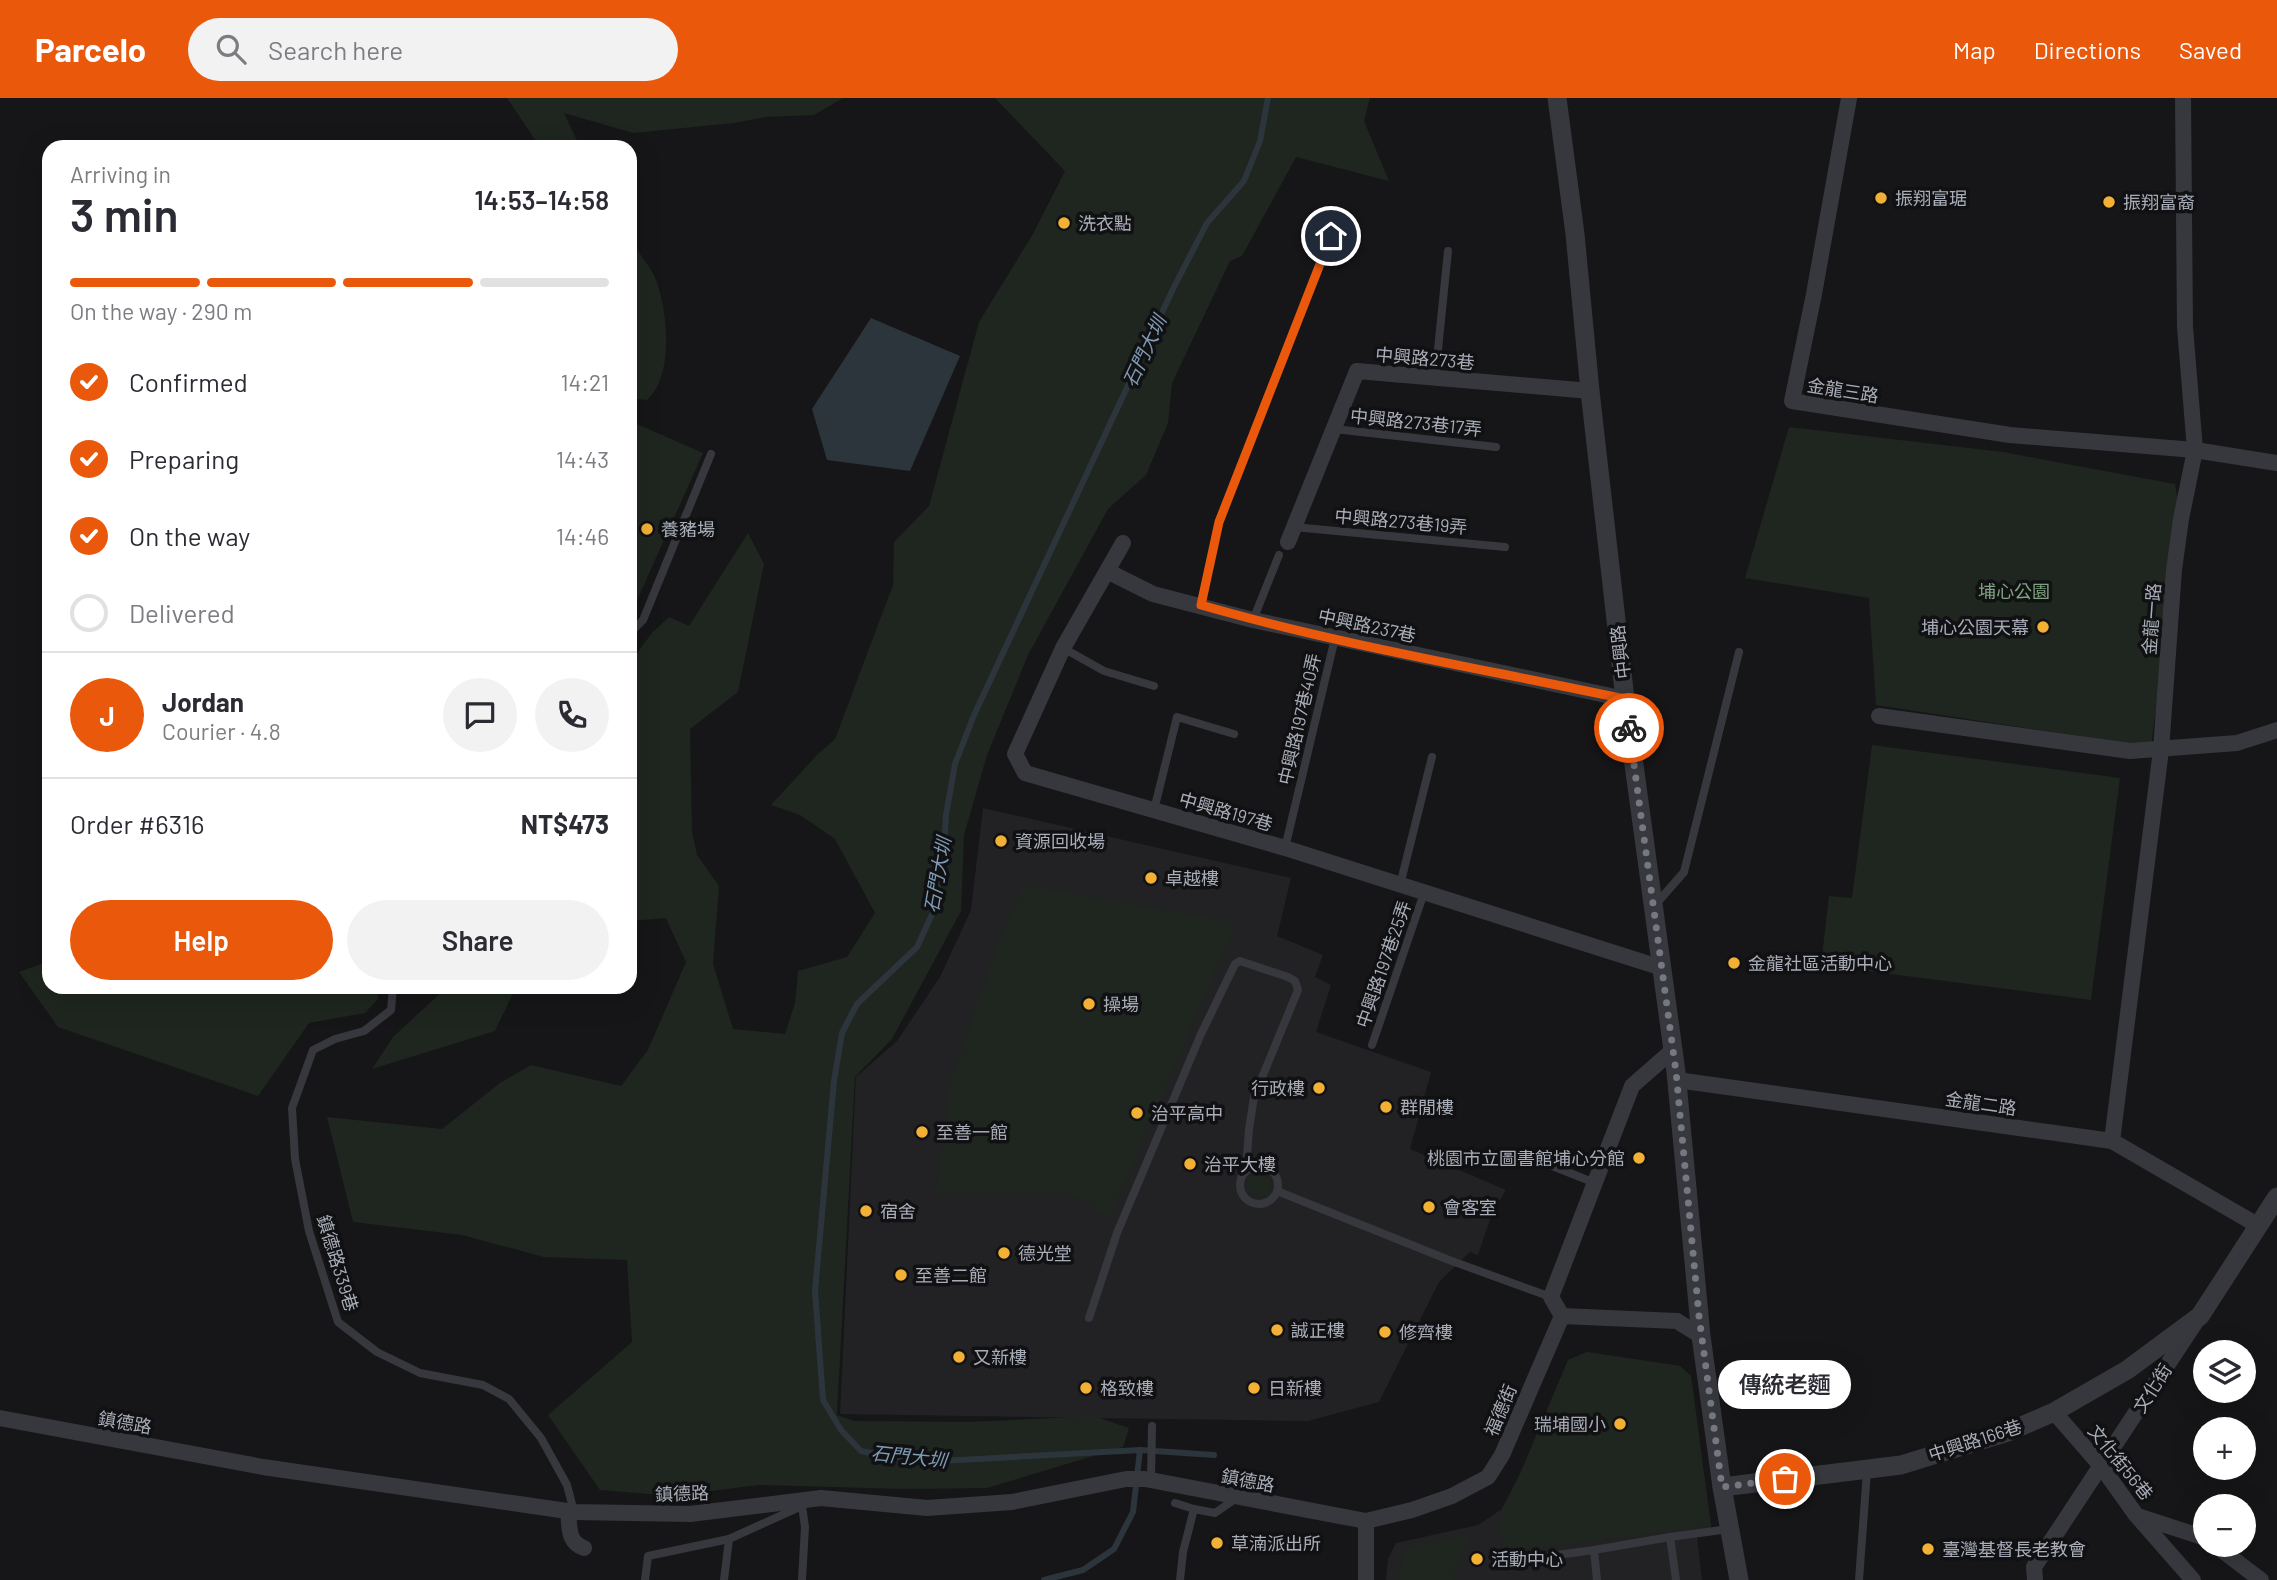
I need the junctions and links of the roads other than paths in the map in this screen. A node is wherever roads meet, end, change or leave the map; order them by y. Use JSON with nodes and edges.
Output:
{"nodes":[{"id":1,"x":1557,"y":98,"type":"edge"},
{"id":2,"x":1849,"y":98,"type":"edge"},
{"id":3,"x":2183,"y":98,"type":"edge"},
{"id":4,"x":1331,"y":236,"type":"dead end"},
{"id":5,"x":1448,"y":251,"type":"dead end"},
{"id":6,"x":1435,"y":379,"type":"junction"},
{"id":7,"x":1590,"y":391,"type":"junction"},
{"id":8,"x":1334,"y":429,"type":"junction"},
{"id":9,"x":1496,"y":446,"type":"dead end"},
{"id":10,"x":2196,"y":450,"type":"junction"},
{"id":11,"x":710,"y":454,"type":"dead end"},
{"id":12,"x":2277,"y":463,"type":"edge"},
{"id":13,"x":1287,"y":541,"type":"junction"},
{"id":14,"x":1123,"y":543,"type":"dead end"},
{"id":15,"x":1505,"y":547,"type":"dead end"},
{"id":16,"x":1107,"y":571,"type":"junction"},
{"id":17,"x":1201,"y":605,"type":"junction"},
{"id":18,"x":1253,"y":620,"type":"junction"},
{"id":19,"x":637,"y":626,"type":"edge"},
{"id":20,"x":1335,"y":638,"type":"junction"},
{"id":21,"x":1063,"y":648,"type":"junction"},
{"id":22,"x":1739,"y":652,"type":"dead end"},
{"id":23,"x":1154,"y":686,"type":"dead end"},
{"id":24,"x":1625,"y":699,"type":"junction"},
{"id":25,"x":1879,"y":716,"type":"dead end"},
{"id":26,"x":2277,"y":730,"type":"edge"},
{"id":27,"x":1234,"y":734,"type":"dead end"},
{"id":28,"x":2161,"y":750,"type":"junction"},
{"id":29,"x":1432,"y":757,"type":"dead end"},
{"id":30,"x":1154,"y":810,"type":"junction"},
{"id":31,"x":1285,"y":848,"type":"junction"},
{"id":32,"x":1400,"y":884,"type":"junction"},
{"id":33,"x":1424,"y":893,"type":"junction"},
{"id":34,"x":1654,"y":906,"type":"junction"},
{"id":35,"x":1662,"y":968,"type":"junction"},
{"id":36,"x":392,"y":994,"type":"edge"},
{"id":37,"x":1372,"y":1045,"type":"dead end"},
{"id":38,"x":1673,"y":1050,"type":"junction"},
{"id":39,"x":1677,"y":1080,"type":"junction"},
{"id":40,"x":2112,"y":1141,"type":"junction"},
{"id":41,"x":1527,"y":1156,"type":"dead end"},
{"id":42,"x":1246,"y":1170,"type":"junction"},
{"id":43,"x":1595,"y":1183,"type":"junction"},
{"id":44,"x":1277,"y":1191,"type":"junction"},
{"id":45,"x":2277,"y":1197,"type":"edge"},
{"id":46,"x":2259,"y":1226,"type":"junction"},
{"id":47,"x":1551,"y":1297,"type":"junction"},
{"id":48,"x":1562,"y":1316,"type":"junction"},
{"id":49,"x":2200,"y":1316,"type":"junction"},
{"id":50,"x":1089,"y":1318,"type":"dead end"},
{"id":51,"x":1701,"y":1336,"type":"junction"},
{"id":52,"x":2054,"y":1412,"type":"junction"},
{"id":53,"x":0,"y":1419,"type":"edge"},
{"id":54,"x":1152,"y":1426,"type":"dead end"},
{"id":55,"x":2101,"y":1466,"type":"junction"},
{"id":56,"x":1867,"y":1469,"type":"junction"},
{"id":57,"x":1148,"y":1480,"type":"junction"},
{"id":58,"x":1722,"y":1487,"type":"junction"},
{"id":59,"x":1238,"y":1497,"type":"junction"},
{"id":60,"x":821,"y":1499,"type":"junction"},
{"id":61,"x":1175,"y":1503,"type":"dead end"},
{"id":62,"x":802,"y":1506,"type":"junction"},
{"id":63,"x":1195,"y":1509,"type":"junction"},
{"id":64,"x":571,"y":1512,"type":"junction"},
{"id":65,"x":2136,"y":1515,"type":"junction"},
{"id":66,"x":1366,"y":1521,"type":"junction"},
{"id":67,"x":1730,"y":1529,"type":"junction"},
{"id":68,"x":2193,"y":1534,"type":"edge"},
{"id":69,"x":1670,"y":1537,"type":"junction"},
{"id":70,"x":729,"y":1539,"type":"junction"},
{"id":71,"x":584,"y":1548,"type":"dead end"},
{"id":72,"x":1594,"y":1550,"type":"junction"},
{"id":73,"x":2230,"y":1557,"type":"edge"},
{"id":74,"x":1528,"y":1559,"type":"dead end"},
{"id":75,"x":645,"y":1580,"type":"edge"},
{"id":76,"x":724,"y":1580,"type":"edge"},
{"id":77,"x":802,"y":1580,"type":"edge"},
{"id":78,"x":1180,"y":1580,"type":"edge"},
{"id":79,"x":1366,"y":1580,"type":"edge"},
{"id":80,"x":1597,"y":1580,"type":"edge"},
{"id":81,"x":1676,"y":1580,"type":"edge"},
{"id":82,"x":1738,"y":1580,"type":"edge"},
{"id":83,"x":1859,"y":1580,"type":"edge"},
{"id":84,"x":2035,"y":1580,"type":"edge"},
{"id":85,"x":2193,"y":1580,"type":"edge"},
{"id":86,"x":2262,"y":1580,"type":"edge"}],
"edges":[{"from":1,"to":7,"type":"street","name":"中興路"},
{"from":2,"to":10,"type":"street","name":"金龍三路"},
{"from":3,"to":10,"type":"street","name":"金龍一路"},
{"from":4,"to":17,"type":"lane"},
{"from":5,"to":6,"type":"lane"},
{"from":6,"to":7,"type":"street","name":"中興路273巷"},
{"from":6,"to":8,"type":"street","name":"中興路273巷"},
{"from":7,"to":24,"type":"street","name":"中興路"},
{"from":8,"to":9,"type":"lane","name":"中興路273巷17弄"},
{"from":8,"to":13,"type":"street","name":"中興路273巷"},
{"from":10,"to":12,"type":"street"},
{"from":10,"to":28,"type":"street","name":"金龍一路"},
{"from":11,"to":19,"type":"lane"},
{"from":13,"to":15,"type":"lane","name":"中興路273巷19弄"},
{"from":13,"to":18,"type":"lane"},
{"from":14,"to":16,"type":"street","name":"中興路197巷"},
{"from":16,"to":17,"type":"street","name":"中興路237巷"},
{"from":16,"to":21,"type":"street","name":"中興路197巷"},
{"from":17,"to":18,"type":"street","name":"中興路237巷"},
{"from":18,"to":20,"type":"street","name":"中興路237巷"},
{"from":20,"to":24,"type":"street","name":"中興路237巷"},
{"from":20,"to":31,"type":"lane","name":"中興路197巷40弄"},
{"from":21,"to":23,"type":"lane"},
{"from":21,"to":30,"type":"street","name":"中興路197巷"},
{"from":22,"to":34,"type":"lane"},
{"from":24,"to":34,"type":"street","name":"中興路"},
{"from":25,"to":28,"type":"street"},
{"from":26,"to":28,"type":"street"},
{"from":27,"to":30,"type":"lane"},
{"from":28,"to":40,"type":"street","name":"金龍一路"},
{"from":29,"to":32,"type":"lane"},
{"from":30,"to":31,"type":"street","name":"中興路197巷"},
{"from":31,"to":32,"type":"street","name":"中興路197巷"},
{"from":32,"to":33,"type":"street","name":"中興路197巷"},
{"from":33,"to":35,"type":"street","name":"中興路197巷"},
{"from":33,"to":37,"type":"lane","name":"中興路197巷25弄"},
{"from":34,"to":35,"type":"street","name":"中興路"},
{"from":35,"to":38,"type":"street","name":"中興路"},
{"from":36,"to":64,"type":"lane","name":"鎮德路339巷"},
{"from":38,"to":39,"type":"street","name":"中興路"},
{"from":38,"to":43,"type":"street"},
{"from":39,"to":40,"type":"street","name":"金龍二路"},
{"from":39,"to":51,"type":"street","name":"中興路"},
{"from":40,"to":46,"type":"street","name":"金龍二路"},
{"from":41,"to":43,"type":"lane"},
{"from":42,"to":44,"type":"lane"},
{"from":42,"to":44,"type":"lane"},
{"from":42,"to":50,"type":"lane"},
{"from":43,"to":47,"type":"street"},
{"from":44,"to":47,"type":"lane"},
{"from":45,"to":46,"type":"street","name":"文化街"},
{"from":46,"to":49,"type":"street","name":"文化街"},
{"from":47,"to":48,"type":"street"},
{"from":48,"to":51,"type":"street"},
{"from":48,"to":66,"type":"street","name":"福德街"},
{"from":49,"to":52,"type":"street","name":"中興路166巷"},
{"from":49,"to":55,"type":"street","name":"文化街"},
{"from":51,"to":58,"type":"street","name":"中興路"},
{"from":52,"to":55,"type":"street","name":"文化街56巷"},
{"from":52,"to":56,"type":"street","name":"中興路166巷"},
{"from":53,"to":64,"type":"street","name":"鎮德路"},
{"from":54,"to":57,"type":"lane"},
{"from":55,"to":65,"type":"street","name":"文化街56巷"},
{"from":55,"to":84,"type":"street","name":"文化街"},
{"from":56,"to":58,"type":"street","name":"中興路166巷"},
{"from":56,"to":83,"type":"lane"},
{"from":57,"to":59,"type":"street","name":"鎮德路"},
{"from":57,"to":60,"type":"street","name":"鎮德路"},
{"from":58,"to":67,"type":"street","name":"中興路"},
{"from":59,"to":63,"type":"lane"},
{"from":59,"to":66,"type":"street","name":"鎮德路"},
{"from":60,"to":62,"type":"lane"},
{"from":60,"to":64,"type":"street","name":"鎮德路"},
{"from":61,"to":63,"type":"lane"},
{"from":62,"to":70,"type":"lane"},
{"from":62,"to":77,"type":"lane"},
{"from":63,"to":78,"type":"lane"},
{"from":64,"to":71,"type":"street"},
{"from":65,"to":68,"type":"street","name":"文化街56巷"},
{"from":65,"to":85,"type":"street"},
{"from":66,"to":79,"type":"street"},
{"from":67,"to":69,"type":"lane"},
{"from":67,"to":82,"type":"street","name":"中興路"},
{"from":69,"to":72,"type":"lane"},
{"from":69,"to":81,"type":"lane"},
{"from":70,"to":75,"type":"lane"},
{"from":70,"to":76,"type":"lane"},
{"from":72,"to":74,"type":"lane"},
{"from":72,"to":80,"type":"lane"},
{"from":73,"to":86,"type":"street"}]}
